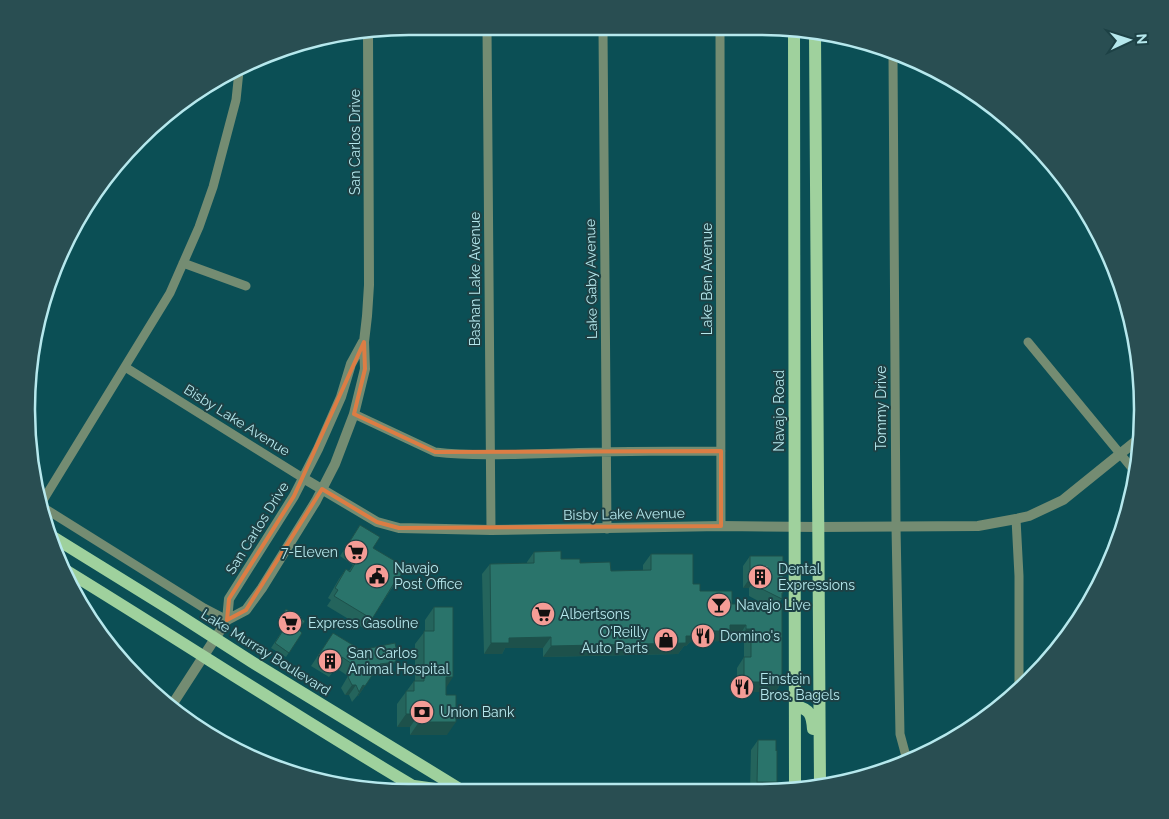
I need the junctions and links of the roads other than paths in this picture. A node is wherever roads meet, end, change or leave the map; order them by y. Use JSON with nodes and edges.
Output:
{"nodes":[{"id":1,"x":487,"y":35,"type":"edge"},
{"id":2,"x":602,"y":35,"type":"edge"},
{"id":3,"x":720,"y":35,"type":"edge"},
{"id":4,"x":368,"y":37,"type":"edge"},
{"id":5,"x":794,"y":37,"type":"edge"},
{"id":6,"x":815,"y":39,"type":"edge"},
{"id":7,"x":893,"y":60,"type":"edge"},
{"id":8,"x":238,"y":77,"type":"edge"},
{"id":9,"x":183,"y":263,"type":"junction"},
{"id":10,"x":246,"y":286,"type":"dead end"},
{"id":11,"x":364,"y":342,"type":"junction"},
{"id":12,"x":1028,"y":342,"type":"dead end"},
{"id":13,"x":125,"y":367,"type":"junction"},
{"id":14,"x":354,"y":414,"type":"junction"},
{"id":15,"x":1132,"y":444,"type":"edge"},
{"id":16,"x":721,"y":451,"type":"junction"},
{"id":17,"x":607,"y":452,"type":"junction"},
{"id":18,"x":490,"y":454,"type":"junction"},
{"id":19,"x":1120,"y":454,"type":"junction"},
{"id":20,"x":1130,"y":466,"type":"edge"},
{"id":21,"x":303,"y":478,"type":"junction"},
{"id":22,"x":322,"y":489,"type":"junction"},
{"id":23,"x":45,"y":496,"type":"edge"},
{"id":24,"x":50,"y":512,"type":"edge"},
{"id":25,"x":1016,"y":519,"type":"junction"},
{"id":26,"x":721,"y":526,"type":"junction"},
{"id":27,"x":794,"y":527,"type":"junction"},
{"id":28,"x":818,"y":527,"type":"junction"},
{"id":29,"x":896,"y":527,"type":"junction"},
{"id":30,"x":607,"y":529,"type":"junction"},
{"id":31,"x":491,"y":530,"type":"junction"},
{"id":32,"x":59,"y":541,"type":"edge"},
{"id":33,"x":74,"y":576,"type":"edge"},
{"id":34,"x":226,"y":620,"type":"junction"},
{"id":35,"x":214,"y":638,"type":"junction"},
{"id":36,"x":203,"y":656,"type":"junction"},
{"id":37,"x":1019,"y":679,"type":"edge"},
{"id":38,"x":175,"y":701,"type":"edge"},
{"id":39,"x":795,"y":706,"type":"junction"},
{"id":40,"x":905,"y":754,"type":"edge"},
{"id":41,"x":818,"y":779,"type":"edge"},
{"id":42,"x":820,"y":779,"type":"edge"},
{"id":43,"x":795,"y":782,"type":"edge"},
{"id":44,"x":411,"y":784,"type":"edge"},
{"id":45,"x":450,"y":784,"type":"edge"}],
"edges":[{"from":1,"to":18,"type":"street","name":"Bashan Lake Avenue"},
{"from":2,"to":17,"type":"street","name":"Lake Gaby Avenue"},
{"from":3,"to":16,"type":"street","name":"Lake Ben Avenue"},
{"from":4,"to":11,"type":"street","name":"San Carlos Drive"},
{"from":5,"to":27,"type":"main road","name":"Navajo Road"},
{"from":6,"to":28,"type":"main road"},
{"from":7,"to":29,"type":"street","name":"Tommy Drive"},
{"from":8,"to":9,"type":"street"},
{"from":9,"to":10,"type":"street"},
{"from":9,"to":13,"type":"street"},
{"from":11,"to":14,"type":"street","name":"San Carlos Drive"},
{"from":11,"to":21,"type":"street","name":"San Carlos Drive"},
{"from":12,"to":19,"type":"street"},
{"from":13,"to":21,"type":"street","name":"Bisby Lake Avenue"},
{"from":13,"to":23,"type":"street"},
{"from":14,"to":18,"type":"street"},
{"from":14,"to":22,"type":"street","name":"San Carlos Drive"},
{"from":15,"to":19,"type":"street","name":"Bisby Lake Avenue"},
{"from":16,"to":17,"type":"street"},
{"from":16,"to":26,"type":"street","name":"Lake Ben Avenue"},
{"from":17,"to":18,"type":"street"},
{"from":17,"to":30,"type":"street","name":"Lake Gaby Avenue"},
{"from":18,"to":31,"type":"street","name":"Bashan Lake Avenue"},
{"from":19,"to":20,"type":"street"},
{"from":19,"to":25,"type":"street","name":"Bisby Lake Avenue"},
{"from":21,"to":22,"type":"street","name":"Bisby Lake Avenue"},
{"from":21,"to":34,"type":"street","name":"San Carlos Drive"},
{"from":22,"to":31,"type":"street","name":"Bisby Lake Avenue"},
{"from":22,"to":34,"type":"street","name":"San Carlos Drive"},
{"from":24,"to":34,"type":"street","name":"Lake Murray Boulevard"},
{"from":25,"to":29,"type":"street","name":"Bisby Lake Avenue"},
{"from":25,"to":37,"type":"street"},
{"from":26,"to":27,"type":"street","name":"Bisby Lake Avenue"},
{"from":26,"to":30,"type":"street","name":"Bisby Lake Avenue"},
{"from":27,"to":28,"type":"street","name":"Bisby Lake Avenue"},
{"from":27,"to":39,"type":"main road","name":"Navajo Road"},
{"from":28,"to":29,"type":"street","name":"Bisby Lake Avenue"},
{"from":28,"to":42,"type":"main road"},
{"from":29,"to":40,"type":"street","name":"Tommy Drive"},
{"from":30,"to":31,"type":"street","name":"Bisby Lake Avenue"},
{"from":32,"to":35,"type":"main road","name":"Lake Murray Boulevard"},
{"from":33,"to":36,"type":"main road"},
{"from":34,"to":35,"type":"street","name":"San Carlos Drive"},
{"from":35,"to":36,"type":"street","name":"San Carlos Drive"},
{"from":35,"to":45,"type":"main road","name":"Lake Murray Boulevard"},
{"from":36,"to":38,"type":"street","name":"San Carlos Drive"},
{"from":36,"to":44,"type":"main road"},
{"from":39,"to":41,"type":"main road"},
{"from":39,"to":43,"type":"main road","name":"Navajo Road"}]}
